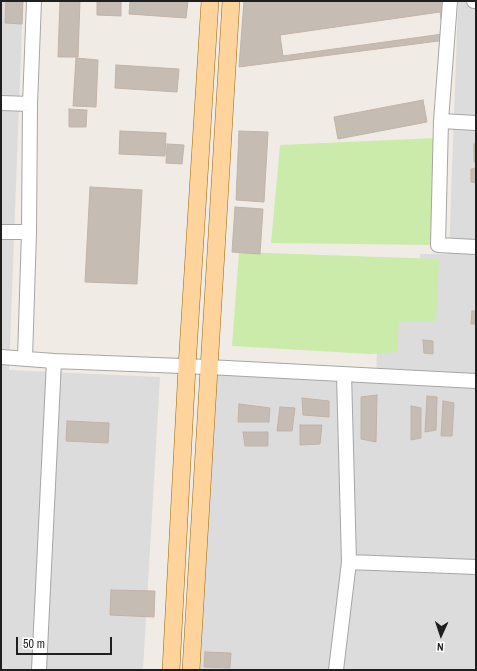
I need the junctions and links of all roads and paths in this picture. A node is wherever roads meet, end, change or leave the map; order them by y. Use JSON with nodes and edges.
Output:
{"nodes":[{"id":1,"x":34,"y":1,"type":"edge"},
{"id":2,"x":210,"y":1,"type":"edge"},
{"id":3,"x":231,"y":1,"type":"edge"},
{"id":4,"x":450,"y":1,"type":"edge"},
{"id":5,"x":1,"y":103,"type":"edge"},
{"id":6,"x":30,"y":104,"type":"junction"},
{"id":7,"x":441,"y":121,"type":"junction"},
{"id":8,"x":476,"y":123,"type":"edge"},
{"id":9,"x":1,"y":232,"type":"edge"},
{"id":10,"x":28,"y":232,"type":"junction"},
{"id":11,"x":476,"y":247,"type":"edge"},
{"id":12,"x":1,"y":357,"type":"edge"},
{"id":13,"x":25,"y":358,"type":"junction"},
{"id":14,"x":54,"y":361,"type":"junction"},
{"id":15,"x":188,"y":367,"type":"junction"},
{"id":16,"x":208,"y":367,"type":"junction"},
{"id":17,"x":344,"y":374,"type":"junction"},
{"id":18,"x":476,"y":381,"type":"edge"},
{"id":19,"x":349,"y":562,"type":"junction"},
{"id":20,"x":476,"y":567,"type":"edge"},
{"id":21,"x":40,"y":670,"type":"edge"},
{"id":22,"x":171,"y":670,"type":"edge"},
{"id":23,"x":191,"y":670,"type":"edge"},
{"id":24,"x":336,"y":670,"type":"edge"}],
"edges":[{"from":1,"to":6,"type":"street"},
{"from":2,"to":15,"type":"main road"},
{"from":3,"to":16,"type":"main road"},
{"from":4,"to":7,"type":"street"},
{"from":5,"to":6,"type":"street"},
{"from":6,"to":10,"type":"street"},
{"from":7,"to":8,"type":"street"},
{"from":7,"to":11,"type":"street"},
{"from":9,"to":10,"type":"street"},
{"from":10,"to":13,"type":"street"},
{"from":12,"to":13,"type":"street"},
{"from":13,"to":14,"type":"street"},
{"from":14,"to":15,"type":"street"},
{"from":14,"to":21,"type":"street"},
{"from":15,"to":16,"type":"street"},
{"from":15,"to":22,"type":"main road"},
{"from":16,"to":17,"type":"street"},
{"from":16,"to":23,"type":"main road"},
{"from":17,"to":18,"type":"street"},
{"from":17,"to":19,"type":"street"},
{"from":19,"to":20,"type":"street"},
{"from":19,"to":24,"type":"street"}]}
